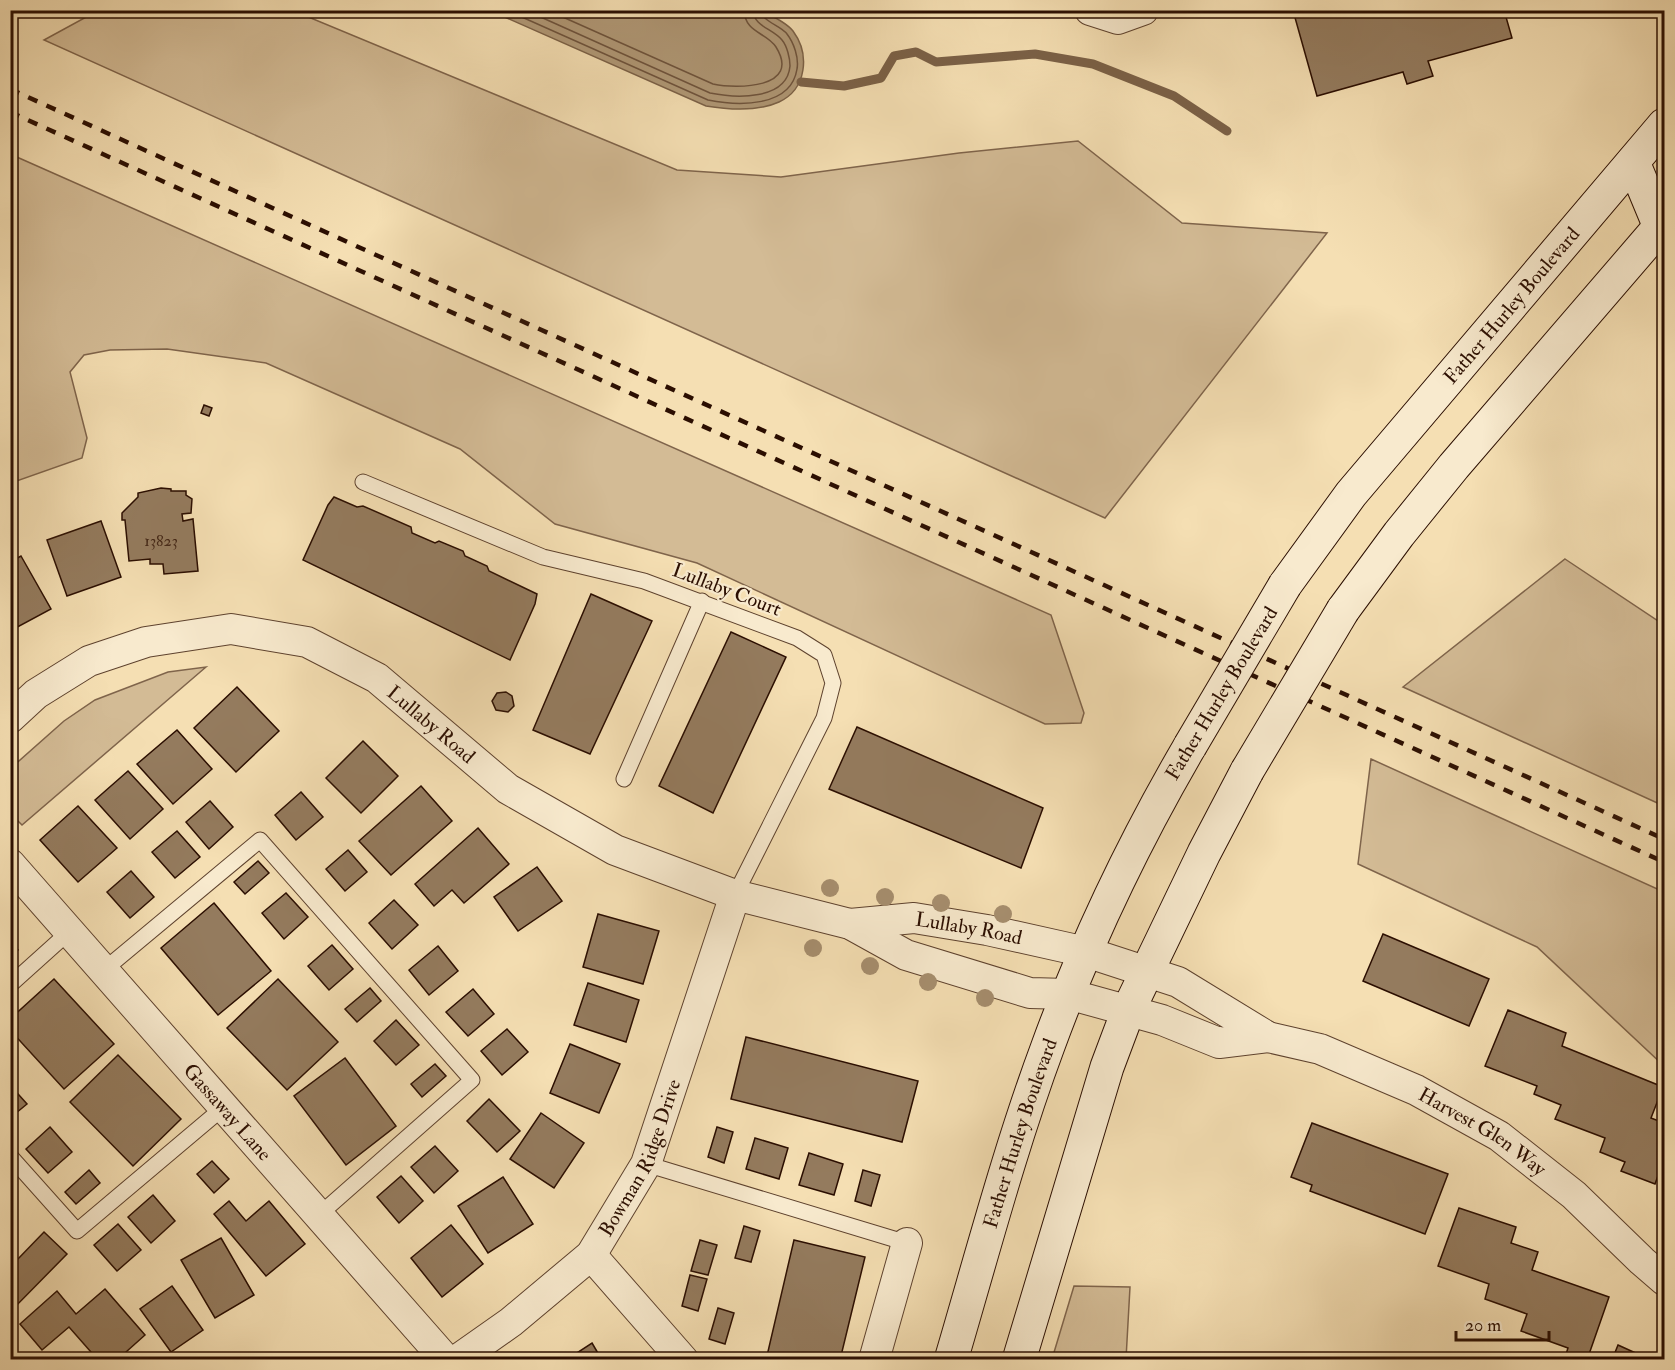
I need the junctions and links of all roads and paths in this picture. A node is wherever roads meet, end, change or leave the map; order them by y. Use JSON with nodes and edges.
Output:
{"nodes":[{"id":1,"x":1090,"y":10,"type":"edge"},
{"id":2,"x":1143,"y":10,"type":"edge"},
{"id":3,"x":1665,"y":125,"type":"edge"},
{"id":4,"x":1649,"y":165,"type":"edge"},
{"id":5,"x":1663,"y":226,"type":"edge"},
{"id":6,"x":363,"y":482,"type":"dead end"},
{"id":7,"x":702,"y":601,"type":"junction"},
{"id":8,"x":10,"y":718,"type":"edge"},
{"id":9,"x":624,"y":779,"type":"dead end"},
{"id":10,"x":10,"y":864,"type":"edge"},
{"id":11,"x":735,"y":895,"type":"junction"},
{"id":12,"x":850,"y":924,"type":"junction"},
{"id":13,"x":70,"y":931,"type":"junction"},
{"id":14,"x":1086,"y":952,"type":"junction"},
{"id":15,"x":104,"y":970,"type":"junction"},
{"id":16,"x":1147,"y":971,"type":"junction"},
{"id":17,"x":10,"y":985,"type":"edge"},
{"id":18,"x":1068,"y":994,"type":"junction"},
{"id":19,"x":1128,"y":1011,"type":"junction"},
{"id":20,"x":1268,"y":1037,"type":"junction"},
{"id":21,"x":224,"y":1107,"type":"junction"},
{"id":22,"x":10,"y":1156,"type":"edge"},
{"id":23,"x":646,"y":1164,"type":"junction"},
{"id":24,"x":319,"y":1215,"type":"junction"},
{"id":25,"x":907,"y":1243,"type":"joint"},
{"id":26,"x":591,"y":1255,"type":"junction"},
{"id":27,"x":1665,"y":1280,"type":"edge"},
{"id":28,"x":446,"y":1359,"type":"edge"},
{"id":29,"x":457,"y":1359,"type":"edge"},
{"id":30,"x":683,"y":1359,"type":"edge"},
{"id":31,"x":874,"y":1359,"type":"edge"},
{"id":32,"x":951,"y":1359,"type":"edge"},
{"id":33,"x":1019,"y":1359,"type":"edge"}],
"edges":[{"from":1,"to":2,"type":"street"},
{"from":3,"to":4,"type":"main road","name":"Father Hurley Boulevard"},
{"from":4,"to":5,"type":"main road"},
{"from":4,"to":14,"type":"main road","name":"Father Hurley Boulevard","bridge":true},
{"from":5,"to":16,"type":"main road","bridge":true},
{"from":6,"to":7,"type":"lane","name":"Lullaby Court"},
{"from":7,"to":9,"type":"lane"},
{"from":7,"to":11,"type":"lane","name":"Lullaby Court"},
{"from":8,"to":11,"type":"street","name":"Lullaby Road"},
{"from":10,"to":13,"type":"street","name":"Gassaway Lane"},
{"from":11,"to":12,"type":"street","name":"Lullaby Road"},
{"from":11,"to":23,"type":"street","name":"Bowman Ridge Drive"},
{"from":12,"to":14,"type":"street","name":"Lullaby Road"},
{"from":12,"to":18,"type":"street","name":"Lullaby Road"},
{"from":13,"to":15,"type":"street","name":"Gassaway Lane"},
{"from":13,"to":17,"type":"lane"},
{"from":14,"to":16,"type":"street","name":"Harvest Glen Way"},
{"from":14,"to":18,"type":"main road","name":"Father Hurley Boulevard"},
{"from":15,"to":21,"type":"street","name":"Gassaway Lane"},
{"from":15,"to":24,"type":"lane"},
{"from":16,"to":19,"type":"main road"},
{"from":16,"to":20,"type":"street","name":"Harvest Glen Way"},
{"from":18,"to":19,"type":"street","name":"Harvest Glen Way"},
{"from":18,"to":32,"type":"main road","name":"Father Hurley Boulevard"},
{"from":19,"to":20,"type":"street","name":"Harvest Glen Way"},
{"from":19,"to":33,"type":"main road"},
{"from":20,"to":27,"type":"street","name":"Harvest Glen Way"},
{"from":21,"to":22,"type":"lane"},
{"from":21,"to":24,"type":"street","name":"Gassaway Lane"},
{"from":23,"to":25,"type":"lane"},
{"from":23,"to":26,"type":"street","name":"Bowman Ridge Drive"},
{"from":24,"to":28,"type":"street","name":"Gassaway Lane"},
{"from":25,"to":31,"type":"street"},
{"from":26,"to":29,"type":"street","name":"Bowman Ridge Drive"},
{"from":26,"to":30,"type":"street"}]}
